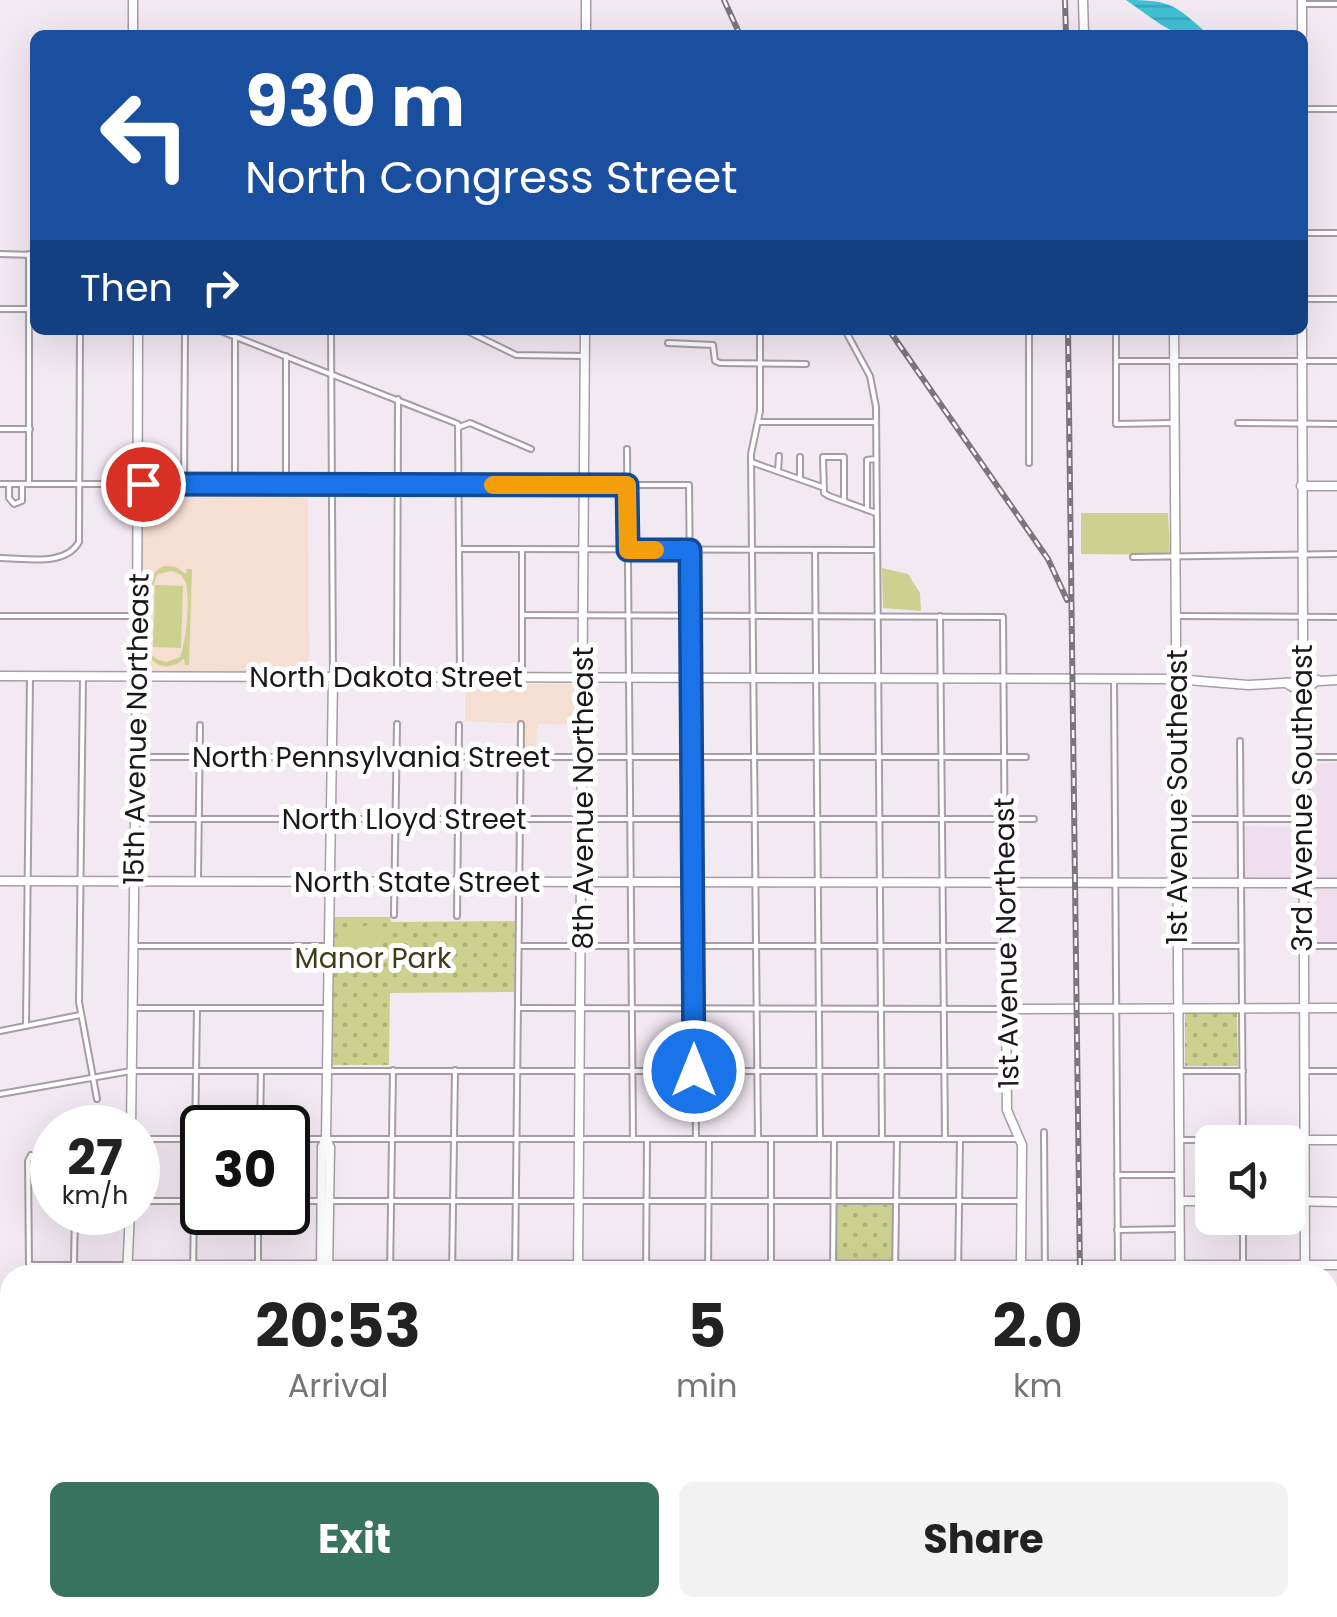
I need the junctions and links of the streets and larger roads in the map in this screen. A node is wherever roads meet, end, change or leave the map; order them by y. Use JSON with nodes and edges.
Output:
{"nodes":[{"id":1,"x":134,"y":0,"type":"edge"},
{"id":2,"x":586,"y":0,"type":"edge"},
{"id":3,"x":1083,"y":0,"type":"edge"},
{"id":4,"x":1302,"y":2,"type":"edge"},
{"id":5,"x":1337,"y":4,"type":"edge"},
{"id":6,"x":134,"y":30,"type":"edge"},
{"id":7,"x":586,"y":30,"type":"edge"},
{"id":8,"x":1084,"y":30,"type":"edge"},
{"id":9,"x":1302,"y":30,"type":"edge"},
{"id":10,"x":1308,"y":109,"type":"edge"},
{"id":11,"x":1337,"y":109,"type":"edge"},
{"id":12,"x":1308,"y":233,"type":"edge"},
{"id":13,"x":1337,"y":233,"type":"edge"},
{"id":14,"x":0,"y":254,"type":"edge"},
{"id":15,"x":30,"y":255,"type":"edge"},
{"id":16,"x":1308,"y":299,"type":"edge"},
{"id":17,"x":1337,"y":299,"type":"edge"},
{"id":18,"x":0,"y":309,"type":"edge"},
{"id":19,"x":30,"y":309,"type":"edge"},
{"id":20,"x":32,"y":335,"type":"edge"},
{"id":21,"x":80,"y":335,"type":"edge"},
{"id":22,"x":138,"y":335,"type":"edge"},
{"id":23,"x":185,"y":335,"type":"edge"},
{"id":24,"x":231,"y":335,"type":"edge"},
{"id":25,"x":331,"y":335,"type":"edge"},
{"id":26,"x":476,"y":335,"type":"edge"},
{"id":27,"x":585,"y":335,"type":"edge"},
{"id":28,"x":760,"y":335,"type":"edge"},
{"id":29,"x":847,"y":335,"type":"edge"},
{"id":30,"x":1029,"y":335,"type":"edge"},
{"id":31,"x":1116,"y":335,"type":"edge"},
{"id":32,"x":1174,"y":335,"type":"edge"},
{"id":33,"x":1302,"y":335,"type":"edge"},
{"id":34,"x":236,"y":337,"type":"junction"},
{"id":35,"x":668,"y":344,"type":"dead end"},
{"id":36,"x":286,"y":356,"type":"junction"},
{"id":37,"x":584,"y":356,"type":"junction"},
{"id":38,"x":1116,"y":361,"type":"junction"},
{"id":39,"x":1174,"y":361,"type":"junction"},
{"id":40,"x":1302,"y":362,"type":"junction"},
{"id":41,"x":1337,"y":362,"type":"edge"},
{"id":42,"x":760,"y":364,"type":"junction"},
{"id":43,"x":806,"y":364,"type":"dead end"},
{"id":44,"x":330,"y":374,"type":"junction"},
{"id":45,"x":398,"y":399,"type":"junction"},
{"id":46,"x":758,"y":422,"type":"junction"},
{"id":47,"x":876,"y":422,"type":"junction"},
{"id":48,"x":1174,"y":424,"type":"junction"},
{"id":49,"x":1238,"y":424,"type":"dead end"},
{"id":50,"x":1301,"y":424,"type":"junction"},
{"id":51,"x":1337,"y":424,"type":"edge"},
{"id":52,"x":459,"y":426,"type":"junction"},
{"id":53,"x":0,"y":429,"type":"edge"},
{"id":54,"x":30,"y":429,"type":"junction"},
{"id":55,"x":531,"y":449,"type":"dead end"},
{"id":56,"x":627,"y":449,"type":"dead end"},
{"id":57,"x":778,"y":456,"type":"dead end"},
{"id":58,"x":800,"y":457,"type":"dead end"},
{"id":59,"x":876,"y":459,"type":"junction"},
{"id":60,"x":752,"y":462,"type":"junction"},
{"id":61,"x":1029,"y":462,"type":"dead end"},
{"id":62,"x":778,"y":471,"type":"junction"},
{"id":63,"x":800,"y":479,"type":"junction"},
{"id":64,"x":0,"y":484,"type":"edge"},
{"id":65,"x":9,"y":484,"type":"junction"},
{"id":66,"x":26,"y":484,"type":"junction"},
{"id":67,"x":81,"y":484,"type":"junction"},
{"id":68,"x":138,"y":484,"type":"junction"},
{"id":69,"x":184,"y":484,"type":"junction"},
{"id":70,"x":235,"y":484,"type":"junction"},
{"id":71,"x":286,"y":484,"type":"junction"},
{"id":72,"x":332,"y":484,"type":"junction"},
{"id":73,"x":398,"y":484,"type":"junction"},
{"id":74,"x":460,"y":484,"type":"junction"},
{"id":75,"x":584,"y":485,"type":"junction"},
{"id":76,"x":627,"y":485,"type":"junction"},
{"id":77,"x":1301,"y":486,"type":"junction"},
{"id":78,"x":1337,"y":486,"type":"edge"},
{"id":79,"x":822,"y":487,"type":"junction"},
{"id":80,"x":844,"y":501,"type":"junction"},
{"id":81,"x":867,"y":510,"type":"junction"},
{"id":82,"x":876,"y":513,"type":"junction"},
{"id":83,"x":460,"y":549,"type":"junction"},
{"id":84,"x":522,"y":549,"type":"junction"},
{"id":85,"x":584,"y":550,"type":"junction"},
{"id":86,"x":628,"y":550,"type":"junction"},
{"id":87,"x":690,"y":550,"type":"junction"},
{"id":88,"x":752,"y":550,"type":"junction"},
{"id":89,"x":815,"y":550,"type":"junction"},
{"id":90,"x":877,"y":550,"type":"junction"},
{"id":91,"x":1301,"y":554,"type":"junction"},
{"id":92,"x":1337,"y":554,"type":"edge"},
{"id":93,"x":1175,"y":555,"type":"junction"},
{"id":94,"x":1133,"y":557,"type":"dead end"},
{"id":95,"x":0,"y":558,"type":"edge"},
{"id":96,"x":522,"y":615,"type":"junction"},
{"id":97,"x":584,"y":615,"type":"junction"},
{"id":98,"x":0,"y":616,"type":"edge"},
{"id":99,"x":138,"y":616,"type":"junction"},
{"id":100,"x":628,"y":616,"type":"junction"},
{"id":101,"x":691,"y":616,"type":"junction"},
{"id":102,"x":753,"y":616,"type":"junction"},
{"id":103,"x":816,"y":616,"type":"junction"},
{"id":104,"x":878,"y":616,"type":"junction"},
{"id":105,"x":940,"y":616,"type":"junction"},
{"id":106,"x":1176,"y":616,"type":"junction"},
{"id":107,"x":1337,"y":616,"type":"edge"},
{"id":108,"x":1301,"y":617,"type":"junction"},
{"id":109,"x":0,"y":676,"type":"edge"},
{"id":110,"x":30,"y":676,"type":"junction"},
{"id":111,"x":83,"y":676,"type":"junction"},
{"id":112,"x":137,"y":677,"type":"junction"},
{"id":113,"x":332,"y":677,"type":"junction"},
{"id":114,"x":397,"y":677,"type":"junction"},
{"id":115,"x":460,"y":678,"type":"junction"},
{"id":116,"x":522,"y":678,"type":"junction"},
{"id":117,"x":584,"y":678,"type":"junction"},
{"id":118,"x":629,"y":678,"type":"junction"},
{"id":119,"x":691,"y":678,"type":"junction"},
{"id":120,"x":754,"y":678,"type":"junction"},
{"id":121,"x":816,"y":678,"type":"junction"},
{"id":122,"x":878,"y":678,"type":"junction"},
{"id":123,"x":1003,"y":678,"type":"junction"},
{"id":124,"x":1176,"y":678,"type":"junction"},
{"id":125,"x":940,"y":679,"type":"junction"},
{"id":126,"x":1114,"y":679,"type":"junction"},
{"id":127,"x":1301,"y":680,"type":"junction"},
{"id":128,"x":1318,"y":680,"type":"junction"},
{"id":129,"x":1337,"y":680,"type":"edge"},
{"id":130,"x":1280,"y":682,"type":"junction"},
{"id":131,"x":1301,"y":700,"type":"junction"},
{"id":132,"x":397,"y":724,"type":"dead end"},
{"id":133,"x":459,"y":724,"type":"dead end"},
{"id":134,"x":521,"y":724,"type":"dead end"},
{"id":135,"x":200,"y":725,"type":"dead end"},
{"id":136,"x":1240,"y":741,"type":"dead end"},
{"id":137,"x":135,"y":756,"type":"junction"},
{"id":138,"x":331,"y":756,"type":"junction"},
{"id":139,"x":396,"y":756,"type":"junction"},
{"id":140,"x":459,"y":756,"type":"junction"},
{"id":141,"x":583,"y":756,"type":"junction"},
{"id":142,"x":630,"y":756,"type":"junction"},
{"id":143,"x":691,"y":756,"type":"junction"},
{"id":144,"x":879,"y":756,"type":"junction"},
{"id":145,"x":941,"y":756,"type":"junction"},
{"id":146,"x":1004,"y":756,"type":"junction"},
{"id":147,"x":1302,"y":756,"type":"junction"},
{"id":148,"x":199,"y":757,"type":"junction"},
{"id":149,"x":521,"y":757,"type":"junction"},
{"id":150,"x":754,"y":757,"type":"junction"},
{"id":151,"x":816,"y":757,"type":"junction"},
{"id":152,"x":1026,"y":757,"type":"dead end"},
{"id":153,"x":1337,"y":757,"type":"edge"},
{"id":154,"x":135,"y":819,"type":"junction"},
{"id":155,"x":199,"y":819,"type":"junction"},
{"id":156,"x":330,"y":819,"type":"junction"},
{"id":157,"x":396,"y":819,"type":"junction"},
{"id":158,"x":458,"y":819,"type":"junction"},
{"id":159,"x":520,"y":819,"type":"junction"},
{"id":160,"x":583,"y":819,"type":"junction"},
{"id":161,"x":630,"y":819,"type":"junction"},
{"id":162,"x":692,"y":819,"type":"junction"},
{"id":163,"x":755,"y":819,"type":"junction"},
{"id":164,"x":817,"y":819,"type":"junction"},
{"id":165,"x":880,"y":819,"type":"junction"},
{"id":166,"x":942,"y":819,"type":"junction"},
{"id":167,"x":1005,"y":819,"type":"junction"},
{"id":168,"x":1034,"y":819,"type":"dead end"},
{"id":169,"x":1178,"y":819,"type":"junction"},
{"id":170,"x":1240,"y":819,"type":"junction"},
{"id":171,"x":1302,"y":819,"type":"junction"},
{"id":172,"x":0,"y":881,"type":"edge"},
{"id":173,"x":28,"y":881,"type":"junction"},
{"id":174,"x":80,"y":882,"type":"junction"},
{"id":175,"x":134,"y":882,"type":"junction"},
{"id":176,"x":198,"y":882,"type":"junction"},
{"id":177,"x":330,"y":882,"type":"junction"},
{"id":178,"x":394,"y":882,"type":"junction"},
{"id":179,"x":457,"y":882,"type":"junction"},
{"id":180,"x":520,"y":882,"type":"junction"},
{"id":181,"x":582,"y":882,"type":"junction"},
{"id":182,"x":756,"y":882,"type":"junction"},
{"id":183,"x":818,"y":882,"type":"junction"},
{"id":184,"x":942,"y":882,"type":"junction"},
{"id":185,"x":1005,"y":882,"type":"junction"},
{"id":186,"x":1116,"y":882,"type":"junction"},
{"id":187,"x":1178,"y":882,"type":"junction"},
{"id":188,"x":1241,"y":882,"type":"junction"},
{"id":189,"x":631,"y":883,"type":"junction"},
{"id":190,"x":693,"y":883,"type":"junction"},
{"id":191,"x":880,"y":883,"type":"junction"},
{"id":192,"x":1303,"y":883,"type":"junction"},
{"id":193,"x":1337,"y":883,"type":"edge"},
{"id":194,"x":394,"y":915,"type":"dead end"},
{"id":195,"x":457,"y":916,"type":"dead end"},
{"id":196,"x":133,"y":946,"type":"junction"},
{"id":197,"x":328,"y":946,"type":"junction"},
{"id":198,"x":519,"y":946,"type":"junction"},
{"id":199,"x":581,"y":946,"type":"junction"},
{"id":200,"x":631,"y":946,"type":"junction"},
{"id":201,"x":693,"y":946,"type":"junction"},
{"id":202,"x":756,"y":946,"type":"junction"},
{"id":203,"x":818,"y":946,"type":"junction"},
{"id":204,"x":1006,"y":946,"type":"junction"},
{"id":205,"x":1178,"y":946,"type":"junction"},
{"id":206,"x":1242,"y":946,"type":"junction"},
{"id":207,"x":1304,"y":946,"type":"junction"},
{"id":208,"x":1337,"y":946,"type":"edge"},
{"id":209,"x":881,"y":947,"type":"junction"},
{"id":210,"x":944,"y":947,"type":"junction"},
{"id":211,"x":132,"y":1008,"type":"junction"},
{"id":212,"x":197,"y":1008,"type":"junction"},
{"id":213,"x":328,"y":1008,"type":"junction"},
{"id":214,"x":518,"y":1008,"type":"junction"},
{"id":215,"x":581,"y":1008,"type":"junction"},
{"id":216,"x":632,"y":1008,"type":"junction"},
{"id":217,"x":694,"y":1008,"type":"junction"},
{"id":218,"x":756,"y":1008,"type":"junction"},
{"id":219,"x":819,"y":1008,"type":"junction"},
{"id":220,"x":882,"y":1008,"type":"junction"},
{"id":221,"x":944,"y":1008,"type":"junction"},
{"id":222,"x":1179,"y":1008,"type":"junction"},
{"id":223,"x":1242,"y":1008,"type":"junction"},
{"id":224,"x":1304,"y":1008,"type":"junction"},
{"id":225,"x":1337,"y":1008,"type":"edge"},
{"id":226,"x":1006,"y":1009,"type":"junction"},
{"id":227,"x":1116,"y":1009,"type":"junction"},
{"id":228,"x":80,"y":1015,"type":"junction"},
{"id":229,"x":26,"y":1026,"type":"junction"},
{"id":230,"x":0,"y":1031,"type":"edge"},
{"id":231,"x":131,"y":1070,"type":"junction"},
{"id":232,"x":327,"y":1070,"type":"junction"},
{"id":233,"x":392,"y":1070,"type":"junction"},
{"id":234,"x":455,"y":1070,"type":"junction"},
{"id":235,"x":517,"y":1070,"type":"junction"},
{"id":236,"x":195,"y":1071,"type":"junction"},
{"id":237,"x":260,"y":1071,"type":"junction"},
{"id":238,"x":580,"y":1071,"type":"junction"},
{"id":239,"x":632,"y":1071,"type":"junction"},
{"id":240,"x":694,"y":1071,"type":"junction"},
{"id":241,"x":757,"y":1071,"type":"junction"},
{"id":242,"x":819,"y":1071,"type":"junction"},
{"id":243,"x":882,"y":1071,"type":"junction"},
{"id":244,"x":944,"y":1071,"type":"junction"},
{"id":245,"x":1007,"y":1071,"type":"junction"},
{"id":246,"x":1180,"y":1071,"type":"junction"},
{"id":247,"x":1243,"y":1071,"type":"junction"},
{"id":248,"x":1304,"y":1071,"type":"junction"},
{"id":249,"x":1337,"y":1071,"type":"edge"},
{"id":250,"x":93,"y":1076,"type":"junction"},
{"id":251,"x":0,"y":1094,"type":"edge"},
{"id":252,"x":98,"y":1100,"type":"dead end"},
{"id":253,"x":130,"y":1105,"type":"edge"},
{"id":254,"x":194,"y":1105,"type":"edge"},
{"id":255,"x":260,"y":1105,"type":"edge"},
{"id":256,"x":1243,"y":1125,"type":"edge"},
{"id":257,"x":1305,"y":1125,"type":"edge"},
{"id":258,"x":1044,"y":1132,"type":"dead end"},
{"id":259,"x":310,"y":1139,"type":"edge"},
{"id":260,"x":326,"y":1139,"type":"junction"},
{"id":261,"x":392,"y":1139,"type":"junction"},
{"id":262,"x":454,"y":1139,"type":"junction"},
{"id":263,"x":516,"y":1139,"type":"junction"},
{"id":264,"x":580,"y":1139,"type":"junction"},
{"id":265,"x":633,"y":1139,"type":"junction"},
{"id":266,"x":647,"y":1139,"type":"junction"},
{"id":267,"x":696,"y":1139,"type":"junction"},
{"id":268,"x":709,"y":1139,"type":"junction"},
{"id":269,"x":758,"y":1139,"type":"junction"},
{"id":270,"x":771,"y":1139,"type":"junction"},
{"id":271,"x":820,"y":1139,"type":"junction"},
{"id":272,"x":834,"y":1139,"type":"junction"},
{"id":273,"x":882,"y":1139,"type":"junction"},
{"id":274,"x":897,"y":1139,"type":"junction"},
{"id":275,"x":945,"y":1139,"type":"junction"},
{"id":276,"x":960,"y":1139,"type":"junction"},
{"id":277,"x":1022,"y":1139,"type":"junction"},
{"id":278,"x":1180,"y":1140,"type":"junction"},
{"id":279,"x":1195,"y":1140,"type":"edge"},
{"id":280,"x":1305,"y":1140,"type":"edge"},
{"id":281,"x":1337,"y":1140,"type":"edge"},
{"id":282,"x":30,"y":1155,"type":"dead end"},
{"id":283,"x":1117,"y":1175,"type":"junction"},
{"id":284,"x":1180,"y":1175,"type":"junction"},
{"id":285,"x":310,"y":1201,"type":"edge"},
{"id":286,"x":326,"y":1201,"type":"junction"},
{"id":287,"x":453,"y":1201,"type":"junction"},
{"id":288,"x":515,"y":1201,"type":"junction"},
{"id":289,"x":958,"y":1201,"type":"junction"},
{"id":290,"x":1180,"y":1201,"type":"junction"},
{"id":291,"x":1195,"y":1201,"type":"edge"},
{"id":292,"x":391,"y":1202,"type":"junction"},
{"id":293,"x":579,"y":1202,"type":"junction"},
{"id":294,"x":646,"y":1202,"type":"junction"},
{"id":295,"x":708,"y":1202,"type":"junction"},
{"id":296,"x":771,"y":1202,"type":"junction"},
{"id":297,"x":834,"y":1202,"type":"junction"},
{"id":298,"x":896,"y":1202,"type":"junction"},
{"id":299,"x":1022,"y":1202,"type":"junction"},
{"id":300,"x":1305,"y":1202,"type":"edge"},
{"id":301,"x":1337,"y":1202,"type":"edge"},
{"id":302,"x":1180,"y":1229,"type":"junction"},
{"id":303,"x":1118,"y":1230,"type":"junction"},
{"id":304,"x":75,"y":1235,"type":"edge"},
{"id":305,"x":129,"y":1235,"type":"edge"},
{"id":306,"x":194,"y":1235,"type":"edge"},
{"id":307,"x":258,"y":1235,"type":"edge"},
{"id":308,"x":1243,"y":1235,"type":"edge"},
{"id":309,"x":1305,"y":1235,"type":"edge"},
{"id":310,"x":51,"y":1264,"type":"joint"},
{"id":311,"x":74,"y":1265,"type":"joint"},
{"id":312,"x":127,"y":1265,"type":"edge"},
{"id":313,"x":193,"y":1265,"type":"edge"},
{"id":314,"x":258,"y":1265,"type":"edge"},
{"id":315,"x":325,"y":1265,"type":"edge"},
{"id":316,"x":390,"y":1265,"type":"edge"},
{"id":317,"x":452,"y":1265,"type":"edge"},
{"id":318,"x":515,"y":1265,"type":"edge"},
{"id":319,"x":578,"y":1265,"type":"edge"},
{"id":320,"x":646,"y":1265,"type":"edge"},
{"id":321,"x":708,"y":1265,"type":"edge"},
{"id":322,"x":771,"y":1265,"type":"edge"},
{"id":323,"x":833,"y":1265,"type":"edge"},
{"id":324,"x":895,"y":1265,"type":"edge"},
{"id":325,"x":958,"y":1265,"type":"edge"},
{"id":326,"x":1020,"y":1265,"type":"edge"},
{"id":327,"x":1045,"y":1265,"type":"edge"},
{"id":328,"x":1118,"y":1265,"type":"edge"},
{"id":329,"x":1180,"y":1265,"type":"edge"},
{"id":330,"x":1243,"y":1265,"type":"edge"},
{"id":331,"x":1305,"y":1265,"type":"edge"}],
"edges":[{"from":1,"to":6,"type":"street"},
{"from":2,"to":7,"type":"street"},
{"from":3,"to":8,"type":"street"},
{"from":4,"to":5,"type":"street"},
{"from":4,"to":9,"type":"street"},
{"from":10,"to":11,"type":"street"},
{"from":12,"to":13,"type":"street"},
{"from":14,"to":15,"type":"street"},
{"from":16,"to":17,"type":"street"},
{"from":18,"to":19,"type":"street"},
{"from":20,"to":54,"type":"street"},
{"from":21,"to":67,"type":"street"},
{"from":22,"to":68,"type":"street","name":"15th Avenue Northeast"},
{"from":23,"to":69,"type":"street"},
{"from":24,"to":34,"type":"street"},
{"from":25,"to":44,"type":"street"},
{"from":26,"to":37,"type":"street"},
{"from":27,"to":37,"type":"street","name":"8th Avenue Northeast"},
{"from":28,"to":42,"type":"street"},
{"from":29,"to":47,"type":"street"},
{"from":30,"to":61,"type":"street"},
{"from":31,"to":38,"type":"street"},
{"from":32,"to":39,"type":"street","name":"1st Avenue Southeast"},
{"from":33,"to":40,"type":"street","name":"3rd Avenue Southeast"},
{"from":34,"to":36,"type":"street"},
{"from":34,"to":70,"type":"street"},
{"from":35,"to":42,"type":"street"},
{"from":36,"to":44,"type":"street"},
{"from":36,"to":71,"type":"street"},
{"from":37,"to":75,"type":"street","name":"8th Avenue Northeast"},
{"from":38,"to":39,"type":"street"},
{"from":38,"to":48,"type":"street"},
{"from":39,"to":40,"type":"street"},
{"from":39,"to":48,"type":"street","name":"1st Avenue Southeast"},
{"from":40,"to":41,"type":"street"},
{"from":40,"to":50,"type":"street","name":"3rd Avenue Southeast"},
{"from":42,"to":43,"type":"street"},
{"from":42,"to":46,"type":"street"},
{"from":44,"to":45,"type":"street"},
{"from":44,"to":72,"type":"street"},
{"from":45,"to":52,"type":"street"},
{"from":45,"to":73,"type":"street"},
{"from":46,"to":47,"type":"street"},
{"from":46,"to":60,"type":"street"},
{"from":47,"to":59,"type":"street"},
{"from":48,"to":93,"type":"street","name":"1st Avenue Southeast"},
{"from":49,"to":50,"type":"street"},
{"from":50,"to":51,"type":"street"},
{"from":50,"to":77,"type":"street","name":"3rd Avenue Southeast"},
{"from":52,"to":55,"type":"street"},
{"from":52,"to":74,"type":"street"},
{"from":53,"to":54,"type":"street"},
{"from":54,"to":66,"type":"street"},
{"from":56,"to":76,"type":"street"},
{"from":57,"to":62,"type":"street"},
{"from":58,"to":63,"type":"street"},
{"from":59,"to":81,"type":"street"},
{"from":59,"to":82,"type":"street"},
{"from":60,"to":62,"type":"street"},
{"from":60,"to":88,"type":"street"},
{"from":62,"to":63,"type":"street"},
{"from":63,"to":79,"type":"street"},
{"from":64,"to":65,"type":"street"},
{"from":65,"to":66,"type":"street"},
{"from":65,"to":66,"type":"street"},
{"from":66,"to":67,"type":"street"},
{"from":67,"to":68,"type":"street"},
{"from":67,"to":95,"type":"street"},
{"from":68,"to":69,"type":"street"},
{"from":68,"to":99,"type":"street","name":"15th Avenue Northeast"},
{"from":69,"to":70,"type":"street"},
{"from":70,"to":71,"type":"street"},
{"from":71,"to":72,"type":"street"},
{"from":72,"to":73,"type":"street"},
{"from":72,"to":113,"type":"street"},
{"from":73,"to":74,"type":"street"},
{"from":73,"to":114,"type":"street"},
{"from":74,"to":75,"type":"street"},
{"from":74,"to":83,"type":"street"},
{"from":75,"to":76,"type":"street"},
{"from":75,"to":85,"type":"street","name":"8th Avenue Northeast"},
{"from":76,"to":86,"type":"street"},
{"from":76,"to":87,"type":"street"},
{"from":77,"to":78,"type":"street"},
{"from":77,"to":91,"type":"street","name":"3rd Avenue Southeast"},
{"from":79,"to":80,"type":"street"},
{"from":79,"to":80,"type":"street"},
{"from":80,"to":81,"type":"street"},
{"from":81,"to":82,"type":"street"},
{"from":82,"to":90,"type":"street"},
{"from":83,"to":84,"type":"street"},
{"from":83,"to":115,"type":"street"},
{"from":84,"to":85,"type":"street"},
{"from":84,"to":96,"type":"street"},
{"from":85,"to":86,"type":"street"},
{"from":85,"to":97,"type":"street","name":"8th Avenue Northeast"},
{"from":86,"to":87,"type":"street"},
{"from":86,"to":100,"type":"street"},
{"from":87,"to":88,"type":"street"},
{"from":87,"to":101,"type":"street"},
{"from":88,"to":89,"type":"street"},
{"from":88,"to":102,"type":"street"},
{"from":89,"to":90,"type":"street"},
{"from":89,"to":103,"type":"street"},
{"from":90,"to":104,"type":"street"},
{"from":91,"to":92,"type":"street"},
{"from":91,"to":93,"type":"street"},
{"from":91,"to":108,"type":"street","name":"3rd Avenue Southeast"},
{"from":93,"to":94,"type":"street"},
{"from":93,"to":106,"type":"street","name":"1st Avenue Southeast"},
{"from":96,"to":97,"type":"street"},
{"from":96,"to":116,"type":"street"},
{"from":97,"to":100,"type":"street"},
{"from":97,"to":117,"type":"street","name":"8th Avenue Northeast"},
{"from":98,"to":99,"type":"street"},
{"from":99,"to":112,"type":"street","name":"15th Avenue Northeast"},
{"from":100,"to":101,"type":"street"},
{"from":100,"to":118,"type":"street"},
{"from":101,"to":102,"type":"street"},
{"from":101,"to":119,"type":"street"},
{"from":102,"to":103,"type":"street"},
{"from":102,"to":120,"type":"street"},
{"from":103,"to":104,"type":"street"},
{"from":103,"to":121,"type":"street"},
{"from":104,"to":105,"type":"street"},
{"from":104,"to":122,"type":"street"},
{"from":105,"to":123,"type":"street","name":"1st Avenue Northeast"},
{"from":105,"to":125,"type":"street"},
{"from":106,"to":108,"type":"street"},
{"from":106,"to":124,"type":"street","name":"1st Avenue Southeast"},
{"from":107,"to":108,"type":"street"},
{"from":108,"to":127,"type":"street","name":"3rd Avenue Southeast"},
{"from":109,"to":110,"type":"street","name":"North Dakota Street"},
{"from":110,"to":111,"type":"street","name":"North Dakota Street"},
{"from":110,"to":173,"type":"street"},
{"from":111,"to":112,"type":"street","name":"North Dakota Street"},
{"from":111,"to":174,"type":"street"},
{"from":112,"to":113,"type":"street","name":"North Dakota Street"},
{"from":112,"to":137,"type":"street","name":"15th Avenue Northeast"},
{"from":113,"to":114,"type":"street","name":"North Dakota Street"},
{"from":113,"to":138,"type":"street"},
{"from":114,"to":115,"type":"street","name":"North Dakota Street"},
{"from":115,"to":116,"type":"street","name":"North Dakota Street"},
{"from":116,"to":117,"type":"street","name":"North Dakota Street"},
{"from":117,"to":118,"type":"street","name":"North Dakota Street"},
{"from":117,"to":141,"type":"street","name":"8th Avenue Northeast"},
{"from":118,"to":119,"type":"street","name":"North Dakota Street"},
{"from":118,"to":142,"type":"street"},
{"from":119,"to":120,"type":"street","name":"North Dakota Street"},
{"from":119,"to":143,"type":"street"},
{"from":120,"to":121,"type":"street","name":"North Dakota Street"},
{"from":120,"to":150,"type":"street"},
{"from":121,"to":122,"type":"street","name":"North Dakota Street"},
{"from":121,"to":151,"type":"street"},
{"from":122,"to":125,"type":"street","name":"North Dakota Street"},
{"from":122,"to":144,"type":"street"},
{"from":123,"to":125,"type":"street","name":"North Dakota Street"},
{"from":123,"to":126,"type":"street","name":"North Dakota Street"},
{"from":123,"to":146,"type":"street","name":"1st Avenue Northeast"},
{"from":124,"to":126,"type":"street","name":"North Dakota Street"},
{"from":124,"to":130,"type":"street","name":"North Dakota Street"},
{"from":124,"to":169,"type":"street","name":"1st Avenue Southeast"},
{"from":125,"to":145,"type":"street"},
{"from":126,"to":186,"type":"street"},
{"from":127,"to":128,"type":"street","name":"North Dakota Street"},
{"from":127,"to":130,"type":"street","name":"North Dakota Street"},
{"from":127,"to":131,"type":"street","name":"3rd Avenue Southeast"},
{"from":128,"to":129,"type":"street","name":"North Dakota Street"},
{"from":128,"to":131,"type":"street"},
{"from":130,"to":131,"type":"street"},
{"from":131,"to":147,"type":"street","name":"3rd Avenue Southeast"},
{"from":132,"to":139,"type":"street"},
{"from":133,"to":140,"type":"street"},
{"from":134,"to":149,"type":"street"},
{"from":135,"to":148,"type":"street"},
{"from":136,"to":170,"type":"street"},
{"from":137,"to":148,"type":"street","name":"North Pennsylvania Street"},
{"from":137,"to":154,"type":"street","name":"15th Avenue Northeast"},
{"from":138,"to":139,"type":"street","name":"North Pennsylvania Street"},
{"from":138,"to":148,"type":"street","name":"North Pennsylvania Street"},
{"from":138,"to":156,"type":"street"},
{"from":139,"to":140,"type":"street","name":"North Pennsylvania Street"},
{"from":139,"to":157,"type":"street"},
{"from":140,"to":149,"type":"street","name":"North Pennsylvania Street"},
{"from":140,"to":158,"type":"street"},
{"from":141,"to":142,"type":"street","name":"North Pennsylvania Street"},
{"from":141,"to":149,"type":"street","name":"North Pennsylvania Street"},
{"from":141,"to":160,"type":"street","name":"8th Avenue Northeast"},
{"from":142,"to":143,"type":"street","name":"North Pennsylvania Street"},
{"from":142,"to":161,"type":"street"},
{"from":143,"to":150,"type":"street","name":"North Pennsylvania Street"},
{"from":143,"to":162,"type":"street"},
{"from":144,"to":145,"type":"street","name":"North Pennsylvania Street"},
{"from":144,"to":151,"type":"street","name":"North Pennsylvania Street"},
{"from":144,"to":165,"type":"street"},
{"from":145,"to":146,"type":"street","name":"North Pennsylvania Street"},
{"from":145,"to":166,"type":"street"},
{"from":146,"to":152,"type":"street","name":"North Pennsylvania Street"},
{"from":146,"to":167,"type":"street","name":"1st Avenue Northeast"},
{"from":147,"to":153,"type":"street"},
{"from":147,"to":171,"type":"street","name":"3rd Avenue Southeast"},
{"from":148,"to":155,"type":"street"},
{"from":149,"to":159,"type":"street"},
{"from":150,"to":151,"type":"street","name":"North Pennsylvania Street"},
{"from":150,"to":163,"type":"street"},
{"from":151,"to":164,"type":"street"},
{"from":154,"to":155,"type":"street","name":"North Lloyd Street"},
{"from":154,"to":175,"type":"street","name":"15th Avenue Northeast"},
{"from":155,"to":156,"type":"street","name":"North Lloyd Street"},
{"from":155,"to":176,"type":"street"},
{"from":156,"to":157,"type":"street","name":"North Lloyd Street"},
{"from":156,"to":177,"type":"street"},
{"from":157,"to":158,"type":"street","name":"North Lloyd Street"},
{"from":157,"to":178,"type":"street"},
{"from":158,"to":159,"type":"street","name":"North Lloyd Street"},
{"from":158,"to":179,"type":"street"},
{"from":159,"to":160,"type":"street","name":"North Lloyd Street"},
{"from":159,"to":180,"type":"street"},
{"from":160,"to":161,"type":"street","name":"North Lloyd Street"},
{"from":160,"to":181,"type":"street","name":"8th Avenue Northeast"},
{"from":161,"to":162,"type":"street","name":"North Lloyd Street"},
{"from":161,"to":189,"type":"street"},
{"from":162,"to":163,"type":"street","name":"North Lloyd Street"},
{"from":162,"to":190,"type":"street"},
{"from":163,"to":164,"type":"street","name":"North Lloyd Street"},
{"from":163,"to":182,"type":"street"},
{"from":164,"to":165,"type":"street","name":"North Lloyd Street"},
{"from":164,"to":183,"type":"street"},
{"from":165,"to":166,"type":"street","name":"North Lloyd Street"},
{"from":165,"to":191,"type":"street"},
{"from":166,"to":167,"type":"street","name":"North Lloyd Street"},
{"from":166,"to":184,"type":"street"},
{"from":167,"to":168,"type":"street","name":"North Lloyd Street"},
{"from":167,"to":185,"type":"street","name":"1st Avenue Northeast"},
{"from":169,"to":170,"type":"street"},
{"from":169,"to":187,"type":"street","name":"1st Avenue Southeast"},
{"from":170,"to":171,"type":"street"},
{"from":170,"to":188,"type":"street"},
{"from":171,"to":192,"type":"street","name":"3rd Avenue Southeast"},
{"from":172,"to":173,"type":"street","name":"North State Street"},
{"from":173,"to":174,"type":"street","name":"North State Street"},
{"from":173,"to":229,"type":"street"},
{"from":174,"to":175,"type":"street","name":"North State Street"},
{"from":174,"to":228,"type":"street"},
{"from":175,"to":176,"type":"street","name":"North State Street"},
{"from":175,"to":196,"type":"street","name":"15th Avenue Northeast"},
{"from":176,"to":177,"type":"street","name":"North State Street"},
{"from":177,"to":178,"type":"street","name":"North State Street"},
{"from":177,"to":197,"type":"street"},
{"from":178,"to":179,"type":"street","name":"North State Street"},
{"from":178,"to":194,"type":"street"},
{"from":179,"to":180,"type":"street","name":"North State Street"},
{"from":179,"to":195,"type":"street"},
{"from":180,"to":181,"type":"street","name":"North State Street"},
{"from":180,"to":198,"type":"street"},
{"from":181,"to":189,"type":"street","name":"North State Street"},
{"from":181,"to":199,"type":"street","name":"8th Avenue Northeast"},
{"from":182,"to":183,"type":"street","name":"North State Street"},
{"from":182,"to":190,"type":"street","name":"North State Street"},
{"from":182,"to":202,"type":"street"},
{"from":183,"to":191,"type":"street","name":"North State Street"},
{"from":183,"to":203,"type":"street"},
{"from":184,"to":185,"type":"street","name":"North State Street"},
{"from":184,"to":191,"type":"street","name":"North State Street"},
{"from":184,"to":210,"type":"street"},
{"from":185,"to":186,"type":"street","name":"North State Street"},
{"from":185,"to":204,"type":"street","name":"1st Avenue Northeast"},
{"from":186,"to":187,"type":"street","name":"North State Street"},
{"from":186,"to":227,"type":"street"},
{"from":187,"to":188,"type":"street","name":"North State Street"},
{"from":187,"to":205,"type":"street","name":"1st Avenue Southeast"},
{"from":188,"to":192,"type":"street","name":"North State Street"},
{"from":188,"to":206,"type":"street"},
{"from":189,"to":190,"type":"street","name":"North State Street"},
{"from":189,"to":200,"type":"street"},
{"from":190,"to":201,"type":"street"},
{"from":191,"to":209,"type":"street"},
{"from":192,"to":193,"type":"street","name":"North State Street"},
{"from":192,"to":207,"type":"street","name":"3rd Avenue Southeast"},
{"from":196,"to":197,"type":"street"},
{"from":196,"to":211,"type":"street","name":"15th Avenue Northeast"},
{"from":197,"to":213,"type":"street"},
{"from":198,"to":199,"type":"street"},
{"from":198,"to":214,"type":"street"},
{"from":199,"to":200,"type":"street"},
{"from":199,"to":215,"type":"street","name":"8th Avenue Northeast"},
{"from":200,"to":201,"type":"street"},
{"from":200,"to":216,"type":"street"},
{"from":201,"to":202,"type":"street"},
{"from":201,"to":217,"type":"street"},
{"from":202,"to":203,"type":"street"},
{"from":202,"to":218,"type":"street"},
{"from":203,"to":209,"type":"street"},
{"from":203,"to":219,"type":"street"},
{"from":204,"to":210,"type":"street"},
{"from":204,"to":226,"type":"street","name":"1st Avenue Northeast"},
{"from":205,"to":206,"type":"street"},
{"from":205,"to":222,"type":"street","name":"1st Avenue Southeast"},
{"from":206,"to":223,"type":"street"},
{"from":207,"to":208,"type":"street"},
{"from":207,"to":224,"type":"street","name":"3rd Avenue Southeast"},
{"from":209,"to":210,"type":"street"},
{"from":209,"to":220,"type":"street"},
{"from":210,"to":221,"type":"street"},
{"from":211,"to":212,"type":"street"},
{"from":211,"to":231,"type":"street","name":"15th Avenue Northeast"},
{"from":212,"to":213,"type":"street"},
{"from":212,"to":236,"type":"street"},
{"from":213,"to":232,"type":"street"},
{"from":214,"to":215,"type":"street"},
{"from":214,"to":235,"type":"street"},
{"from":215,"to":216,"type":"street"},
{"from":215,"to":238,"type":"street","name":"8th Avenue Northeast"},
{"from":216,"to":217,"type":"street"},
{"from":216,"to":239,"type":"street"},
{"from":217,"to":218,"type":"street"},
{"from":217,"to":240,"type":"street"},
{"from":218,"to":219,"type":"street"},
{"from":218,"to":241,"type":"street"},
{"from":219,"to":220,"type":"street"},
{"from":219,"to":242,"type":"street"},
{"from":220,"to":221,"type":"street"},
{"from":220,"to":243,"type":"street"},
{"from":221,"to":226,"type":"street"},
{"from":221,"to":244,"type":"street"},
{"from":222,"to":223,"type":"street"},
{"from":222,"to":227,"type":"street"},
{"from":222,"to":246,"type":"street","name":"1st Avenue Southeast"},
{"from":223,"to":224,"type":"street"},
{"from":223,"to":247,"type":"street"},
{"from":224,"to":225,"type":"street"},
{"from":224,"to":248,"type":"street","name":"3rd Avenue Southeast"},
{"from":226,"to":227,"type":"street"},
{"from":226,"to":245,"type":"street","name":"1st Avenue Northeast"},
{"from":227,"to":283,"type":"street"},
{"from":228,"to":229,"type":"street"},
{"from":228,"to":250,"type":"street"},
{"from":229,"to":230,"type":"street"},
{"from":231,"to":236,"type":"street"},
{"from":231,"to":250,"type":"street"},
{"from":231,"to":253,"type":"street","name":"15th Avenue Northeast"},
{"from":232,"to":233,"type":"street"},
{"from":232,"to":237,"type":"street"},
{"from":232,"to":260,"type":"street"},
{"from":233,"to":234,"type":"street"},
{"from":233,"to":261,"type":"street"},
{"from":234,"to":235,"type":"street"},
{"from":234,"to":262,"type":"street"},
{"from":235,"to":238,"type":"street"},
{"from":235,"to":263,"type":"street"},
{"from":236,"to":237,"type":"street"},
{"from":236,"to":254,"type":"street"},
{"from":237,"to":255,"type":"street"},
{"from":238,"to":239,"type":"street"},
{"from":238,"to":264,"type":"street","name":"8th Avenue Northeast"},
{"from":239,"to":240,"type":"street"},
{"from":239,"to":265,"type":"street"},
{"from":240,"to":241,"type":"street"},
{"from":240,"to":267,"type":"street"},
{"from":241,"to":242,"type":"street"},
{"from":241,"to":269,"type":"street"},
{"from":242,"to":243,"type":"street"},
{"from":242,"to":271,"type":"street"},
{"from":243,"to":244,"type":"street"},
{"from":243,"to":273,"type":"street"},
{"from":244,"to":245,"type":"street"},
{"from":244,"to":275,"type":"street"},
{"from":245,"to":277,"type":"street","name":"1st Avenue Northeast"},
{"from":246,"to":247,"type":"street"},
{"from":246,"to":278,"type":"street","name":"1st Avenue Southeast"},
{"from":247,"to":256,"type":"street"},
{"from":248,"to":249,"type":"street"},
{"from":248,"to":257,"type":"street","name":"3rd Avenue Southeast"},
{"from":250,"to":251,"type":"street"},
{"from":250,"to":252,"type":"street"},
{"from":258,"to":327,"type":"street"},
{"from":259,"to":260,"type":"street"},
{"from":260,"to":261,"type":"street"},
{"from":260,"to":286,"type":"street"},
{"from":261,"to":262,"type":"street"},
{"from":261,"to":292,"type":"street"},
{"from":262,"to":263,"type":"street"},
{"from":262,"to":287,"type":"street"},
{"from":263,"to":264,"type":"street"},
{"from":263,"to":288,"type":"street"},
{"from":264,"to":265,"type":"street"},
{"from":264,"to":293,"type":"street","name":"8th Avenue Northeast"},
{"from":265,"to":266,"type":"street"},
{"from":266,"to":267,"type":"street"},
{"from":266,"to":294,"type":"street"},
{"from":267,"to":268,"type":"street"},
{"from":268,"to":269,"type":"street"},
{"from":268,"to":295,"type":"street"},
{"from":269,"to":270,"type":"street"},
{"from":270,"to":271,"type":"street"},
{"from":270,"to":296,"type":"street"},
{"from":271,"to":272,"type":"street"},
{"from":272,"to":273,"type":"street"},
{"from":272,"to":297,"type":"street"},
{"from":273,"to":274,"type":"street"},
{"from":274,"to":275,"type":"street"},
{"from":274,"to":298,"type":"street"},
{"from":275,"to":276,"type":"street"},
{"from":276,"to":277,"type":"street"},
{"from":276,"to":289,"type":"street"},
{"from":277,"to":299,"type":"street","name":"1st Avenue Northeast"},
{"from":278,"to":279,"type":"street"},
{"from":278,"to":284,"type":"street","name":"1st Avenue Southeast"},
{"from":280,"to":281,"type":"street"},
{"from":282,"to":310,"type":"street"},
{"from":283,"to":284,"type":"street"},
{"from":283,"to":303,"type":"street"},
{"from":284,"to":290,"type":"street","name":"1st Avenue Southeast"},
{"from":285,"to":286,"type":"street"},
{"from":286,"to":292,"type":"street"},
{"from":286,"to":315,"type":"street"},
{"from":287,"to":288,"type":"street"},
{"from":287,"to":292,"type":"street"},
{"from":287,"to":317,"type":"street"},
{"from":288,"to":293,"type":"street"},
{"from":288,"to":318,"type":"street"},
{"from":289,"to":298,"type":"street"},
{"from":289,"to":299,"type":"street"},
{"from":289,"to":325,"type":"street"},
{"from":290,"to":291,"type":"street"},
{"from":290,"to":302,"type":"street","name":"1st Avenue Southeast"},
{"from":292,"to":316,"type":"street"},
{"from":293,"to":294,"type":"street"},
{"from":293,"to":319,"type":"street","name":"8th Avenue Northeast"},
{"from":294,"to":295,"type":"street"},
{"from":294,"to":320,"type":"street"},
{"from":295,"to":296,"type":"street"},
{"from":295,"to":321,"type":"street"},
{"from":296,"to":297,"type":"street"},
{"from":296,"to":322,"type":"street"},
{"from":297,"to":298,"type":"street"},
{"from":297,"to":323,"type":"street"},
{"from":298,"to":324,"type":"street"},
{"from":299,"to":326,"type":"street","name":"1st Avenue Northeast"},
{"from":300,"to":301,"type":"street"},
{"from":302,"to":303,"type":"street"},
{"from":302,"to":329,"type":"street","name":"1st Avenue Southeast"},
{"from":303,"to":328,"type":"street"},
{"from":304,"to":311,"type":"street"},
{"from":305,"to":312,"type":"street"},
{"from":306,"to":313,"type":"street"},
{"from":307,"to":314,"type":"street"},
{"from":308,"to":330,"type":"street"},
{"from":309,"to":331,"type":"street","name":"3rd Avenue Southeast"},
{"from":310,"to":311,"type":"street"}]}
